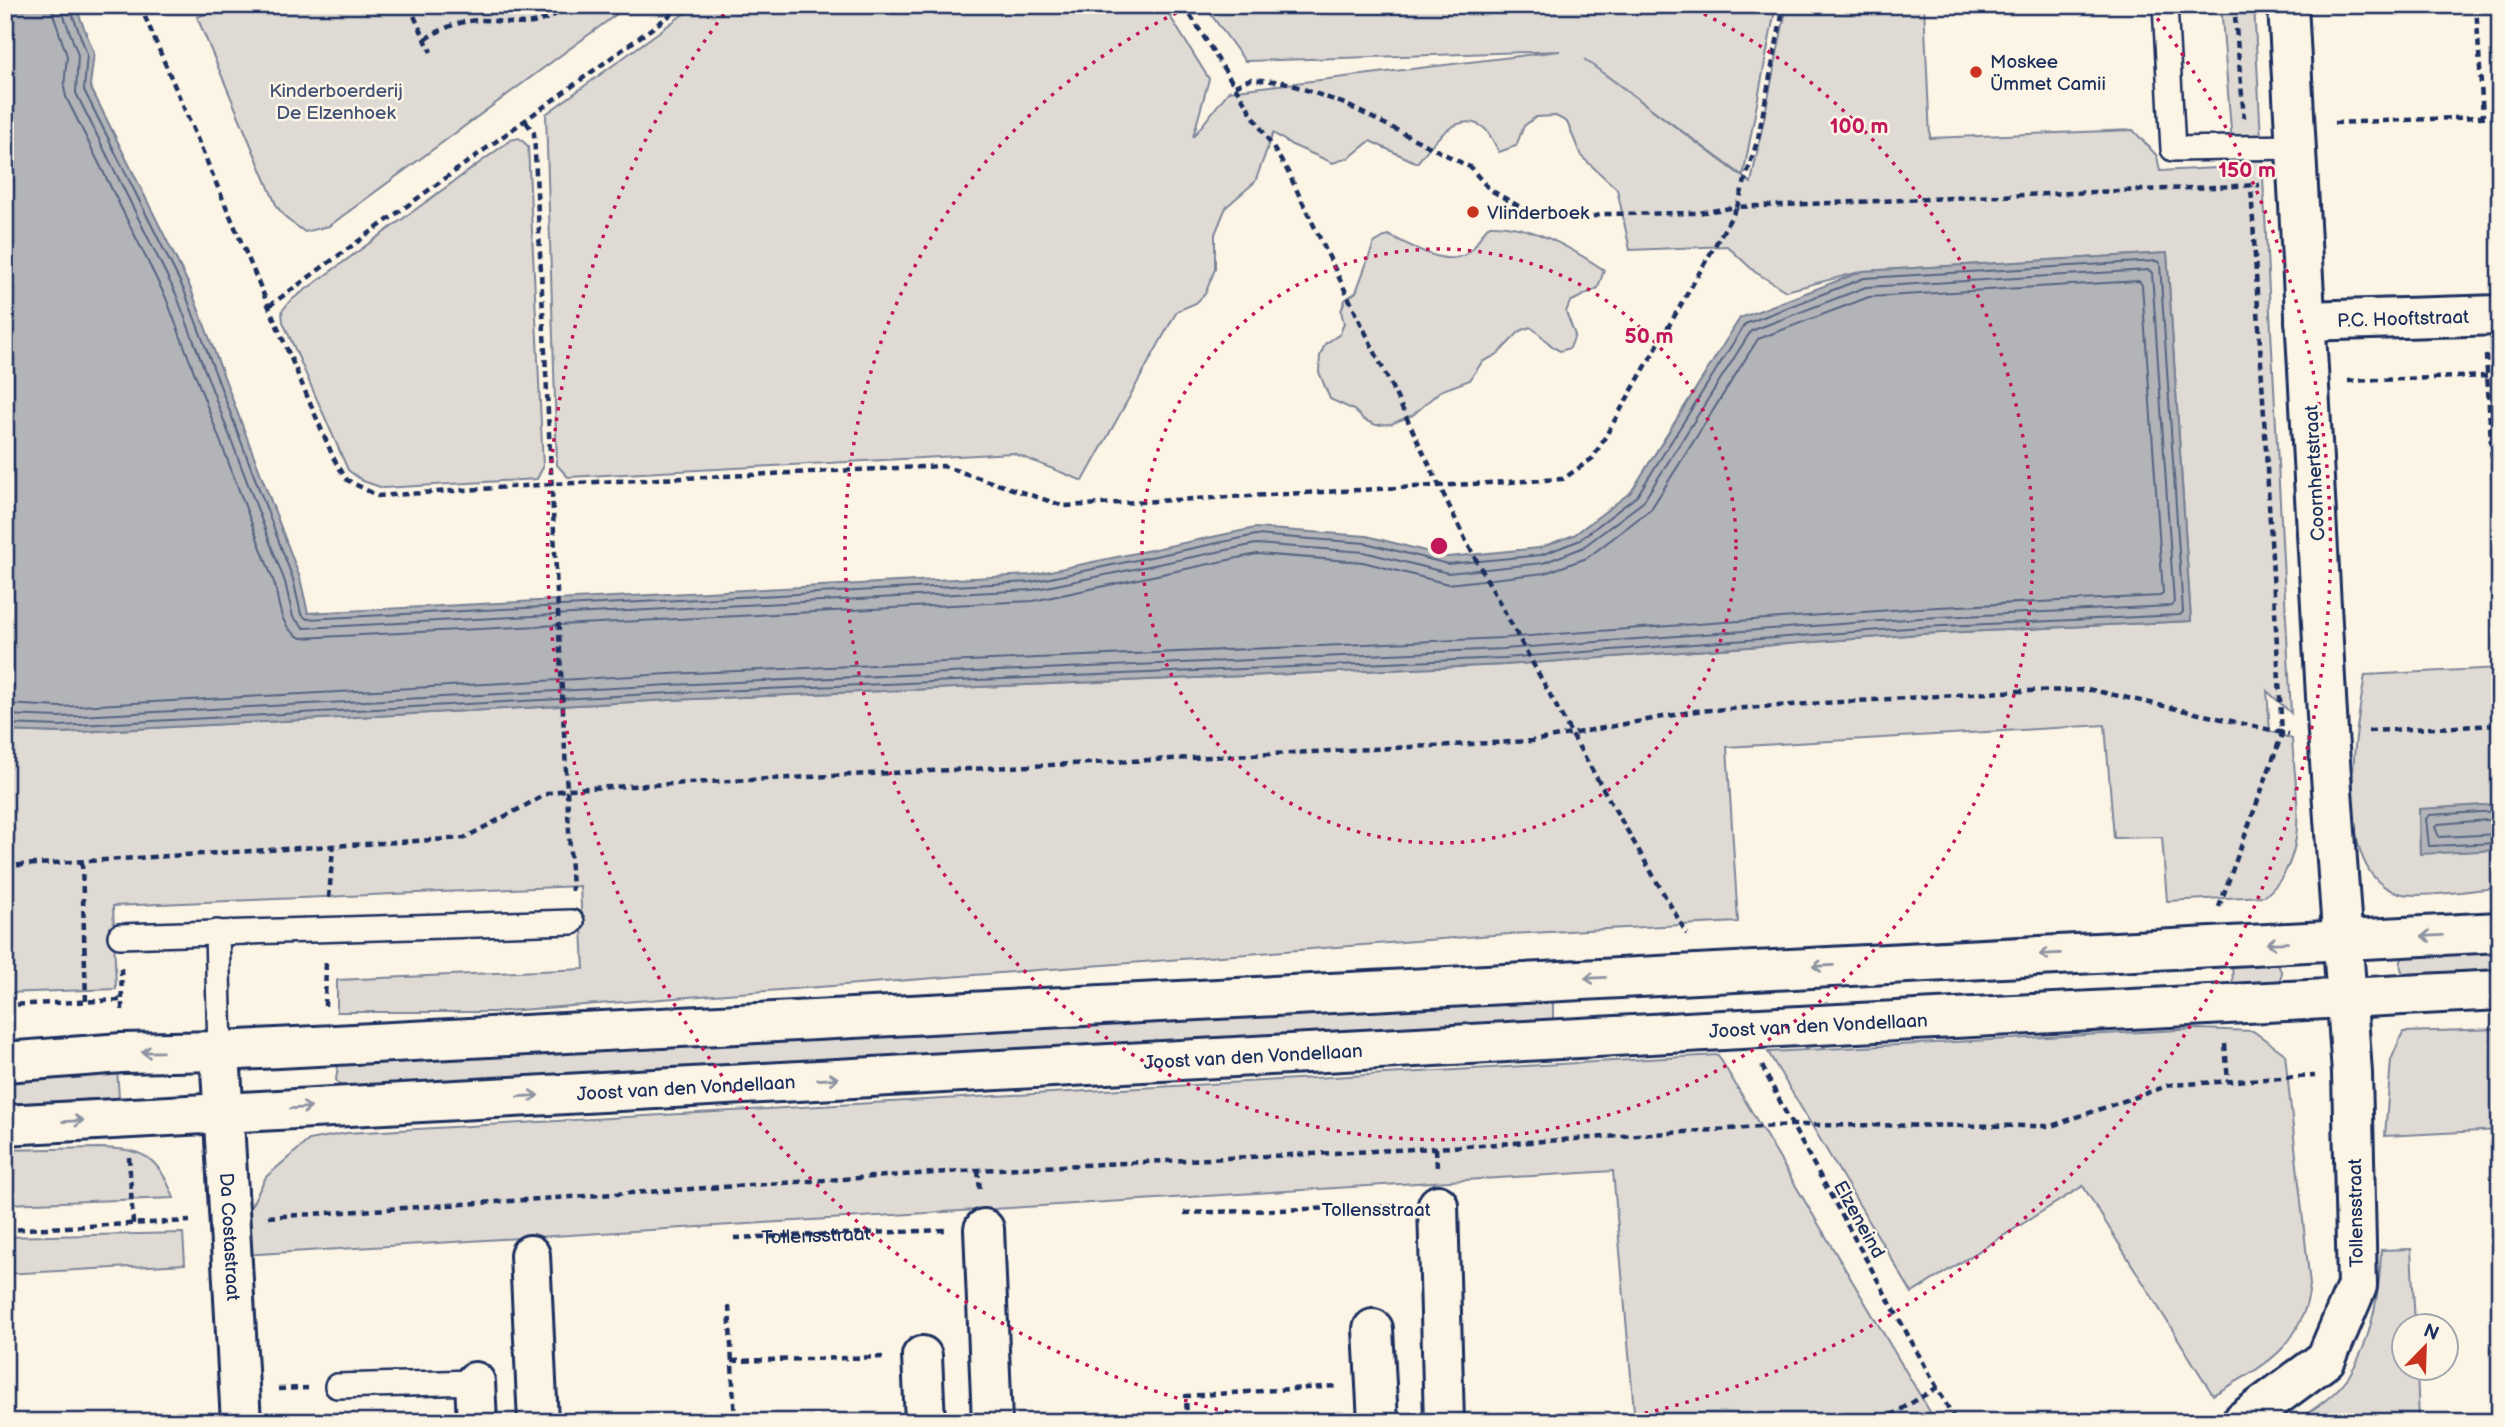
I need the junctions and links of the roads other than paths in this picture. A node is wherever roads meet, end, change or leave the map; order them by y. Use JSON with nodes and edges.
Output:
{"nodes":[{"id":1,"x":2165,"y":5,"type":"edge"},
{"id":2,"x":2288,"y":5,"type":"edge"},
{"id":3,"x":2296,"y":151,"type":"junction"},
{"id":4,"x":2492,"y":315,"type":"edge"},
{"id":5,"x":2305,"y":321,"type":"junction"},
{"id":6,"x":572,"y":922,"type":"road end"},
{"id":7,"x":217,"y":932,"type":"junction"},
{"id":8,"x":2500,"y":932,"type":"edge"},
{"id":9,"x":120,"y":936,"type":"dead end"},
{"id":10,"x":2345,"y":941,"type":"junction"},
{"id":11,"x":2500,"y":990,"type":"edge"},
{"id":12,"x":2348,"y":998,"type":"junction"},
{"id":13,"x":220,"y":1051,"type":"junction"},
{"id":14,"x":5,"y":1062,"type":"edge"},
{"id":15,"x":223,"y":1113,"type":"junction"},
{"id":16,"x":5,"y":1125,"type":"edge"},
{"id":17,"x":1438,"y":1205,"type":"road end"},
{"id":18,"x":984,"y":1229,"type":"road end"},
{"id":19,"x":530,"y":1255,"type":"dead end"},
{"id":20,"x":1374,"y":1329,"type":"dead end"},
{"id":21,"x":922,"y":1356,"type":"road end"},
{"id":22,"x":475,"y":1382,"type":"joint"},
{"id":23,"x":337,"y":1387,"type":"road end"},
{"id":24,"x":240,"y":1406,"type":"edge"},
{"id":25,"x":2246,"y":1421,"type":"edge"},
{"id":26,"x":477,"y":1422,"type":"edge"},
{"id":27,"x":538,"y":1422,"type":"edge"},
{"id":28,"x":925,"y":1422,"type":"edge"},
{"id":29,"x":992,"y":1422,"type":"edge"},
{"id":30,"x":1378,"y":1422,"type":"edge"},
{"id":31,"x":1444,"y":1422,"type":"edge"}],
"edges":[{"from":1,"to":3,"type":"lane"},
{"from":2,"to":3,"type":"street","name":"Coornhertstraat"},
{"from":3,"to":5,"type":"street","name":"Coornhertstraat"},
{"from":4,"to":5,"type":"street","name":"P.C. Hooftstraat"},
{"from":5,"to":10,"type":"street","name":"Coornhertstraat"},
{"from":6,"to":7,"type":"lane"},
{"from":7,"to":9,"type":"lane"},
{"from":7,"to":13,"type":"lane"},
{"from":8,"to":10,"type":"street","one_way":true},
{"from":10,"to":12,"type":"street","name":"Coornhertstraat"},
{"from":10,"to":13,"type":"street","one_way":true},
{"from":11,"to":12,"type":"street","name":"Joost van den Vondellaan"},
{"from":15,"to":12,"type":"street","name":"Joost van den Vondellaan","one_way":true},
{"from":12,"to":25,"type":"street","name":"Tollensstraat"},
{"from":13,"to":14,"type":"street","one_way":true},
{"from":13,"to":15,"type":"street","name":"Da Costastraat"},
{"from":16,"to":15,"type":"street","name":"Joost van den Vondellaan","one_way":true},
{"from":15,"to":24,"type":"street","name":"Da Costastraat"},
{"from":17,"to":31,"type":"street","name":"Tollensstraat"},
{"from":18,"to":29,"type":"street"},
{"from":19,"to":27,"type":"street"},
{"from":20,"to":30,"type":"street"},
{"from":21,"to":28,"type":"street"},
{"from":22,"to":23,"type":"lane"},
{"from":22,"to":26,"type":"street"}]}
